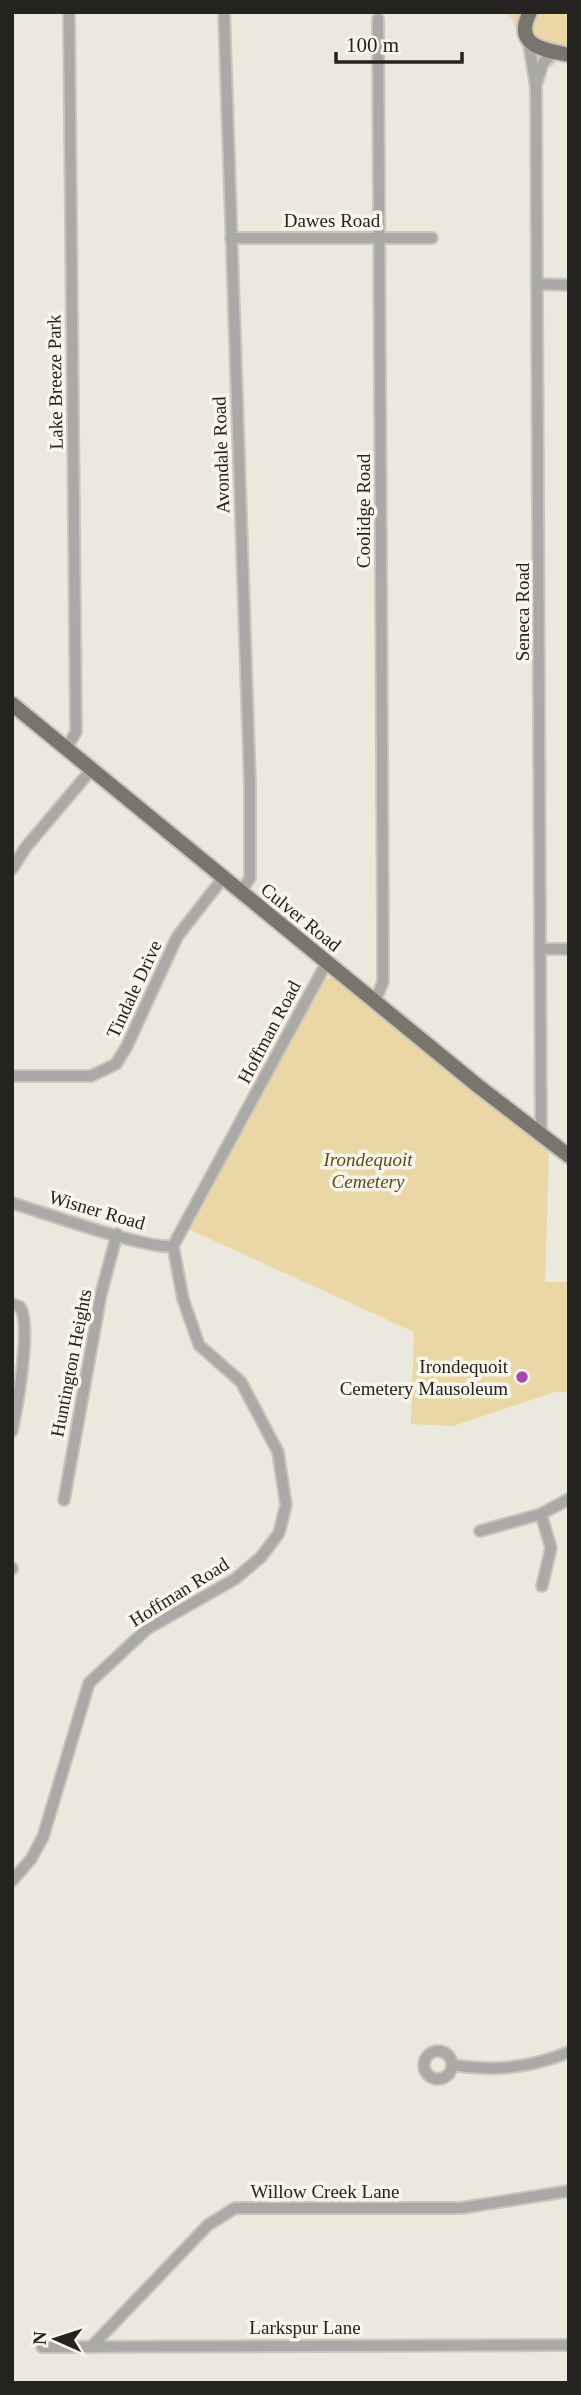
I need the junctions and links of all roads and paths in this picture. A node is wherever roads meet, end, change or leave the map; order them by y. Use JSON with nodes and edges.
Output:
{"nodes":[{"id":1,"x":69,"y":12,"type":"edge"},
{"id":2,"x":224,"y":12,"type":"edge"},
{"id":3,"x":378,"y":19,"type":"dead end"},
{"id":4,"x":525,"y":22,"type":"edge"},
{"id":5,"x":561,"y":52,"type":"edge"},
{"id":6,"x":536,"y":88,"type":"junction"},
{"id":7,"x":232,"y":238,"type":"junction"},
{"id":8,"x":379,"y":238,"type":"junction"},
{"id":9,"x":432,"y":238,"type":"dead end"},
{"id":10,"x":537,"y":285,"type":"junction"},
{"id":11,"x":569,"y":285,"type":"edge"},
{"id":12,"x":12,"y":705,"type":"edge"},
{"id":13,"x":66,"y":749,"type":"junction"},
{"id":14,"x":91,"y":770,"type":"junction"},
{"id":15,"x":12,"y":869,"type":"edge"},
{"id":16,"x":223,"y":878,"type":"junction"},
{"id":17,"x":240,"y":892,"type":"junction"},
{"id":18,"x":569,"y":949,"type":"edge"},
{"id":19,"x":542,"y":950,"type":"junction"},
{"id":20,"x":327,"y":962,"type":"junction"},
{"id":21,"x":375,"y":1001,"type":"junction"},
{"id":22,"x":12,"y":1076,"type":"edge"},
{"id":23,"x":541,"y":1136,"type":"junction"},
{"id":24,"x":569,"y":1156,"type":"edge"},
{"id":25,"x":12,"y":1203,"type":"edge"},
{"id":26,"x":117,"y":1234,"type":"junction"},
{"id":27,"x":173,"y":1246,"type":"junction"},
{"id":28,"x":12,"y":1304,"type":"edge"},
{"id":29,"x":12,"y":1431,"type":"edge"},
{"id":30,"x":569,"y":1499,"type":"edge"},
{"id":31,"x":64,"y":1500,"type":"dead end"},
{"id":32,"x":541,"y":1514,"type":"junction"},
{"id":33,"x":480,"y":1531,"type":"dead end"},
{"id":34,"x":542,"y":1586,"type":"dead end"},
{"id":35,"x":12,"y":1881,"type":"edge"},
{"id":36,"x":569,"y":2052,"type":"edge"},
{"id":37,"x":452,"y":2065,"type":"dead end"},
{"id":38,"x":569,"y":2191,"type":"edge"},
{"id":39,"x":93,"y":2345,"type":"junction"},
{"id":40,"x":569,"y":2345,"type":"edge"},
{"id":41,"x":42,"y":2347,"type":"dead end"}],
"edges":[{"from":1,"to":13,"type":"street","name":"Lake Breeze Park"},
{"from":2,"to":7,"type":"street","name":"Avondale Road"},
{"from":3,"to":8,"type":"street","name":"Coolidge Road"},
{"from":4,"to":5,"type":"main road"},
{"from":4,"to":6,"type":"street","name":"Seneca Road"},
{"from":5,"to":6,"type":"street","name":"Seneca Road"},
{"from":6,"to":10,"type":"street","name":"Seneca Road"},
{"from":7,"to":8,"type":"street","name":"Dawes Road"},
{"from":7,"to":17,"type":"street","name":"Avondale Road"},
{"from":8,"to":9,"type":"street","name":"Dawes Road"},
{"from":8,"to":21,"type":"street","name":"Coolidge Road"},
{"from":10,"to":11,"type":"street"},
{"from":10,"to":19,"type":"street","name":"Seneca Road"},
{"from":12,"to":13,"type":"main road","name":"Culver Road"},
{"from":13,"to":14,"type":"main road","name":"Culver Road"},
{"from":14,"to":15,"type":"street"},
{"from":14,"to":16,"type":"main road","name":"Culver Road"},
{"from":16,"to":17,"type":"main road","name":"Culver Road"},
{"from":16,"to":22,"type":"street","name":"Tindale Drive"},
{"from":17,"to":20,"type":"main road","name":"Culver Road"},
{"from":18,"to":19,"type":"street"},
{"from":19,"to":23,"type":"street","name":"Seneca Road"},
{"from":20,"to":21,"type":"main road","name":"Culver Road"},
{"from":20,"to":27,"type":"street","name":"Hoffman Road"},
{"from":21,"to":23,"type":"main road","name":"Culver Road"},
{"from":23,"to":24,"type":"main road","name":"Culver Road"},
{"from":25,"to":26,"type":"street","name":"Wisner Road"},
{"from":26,"to":27,"type":"street","name":"Wisner Road"},
{"from":26,"to":31,"type":"street","name":"Huntington Heights"},
{"from":27,"to":35,"type":"street","name":"Hoffman Road"},
{"from":28,"to":29,"type":"street"},
{"from":30,"to":32,"type":"street"},
{"from":32,"to":33,"type":"street"},
{"from":32,"to":34,"type":"street"},
{"from":36,"to":37,"type":"street"},
{"from":38,"to":39,"type":"street","name":"Willow Creek Lane"},
{"from":39,"to":40,"type":"street","name":"Larkspur Lane"},
{"from":39,"to":41,"type":"street","name":"Larkspur Lane"}]}
